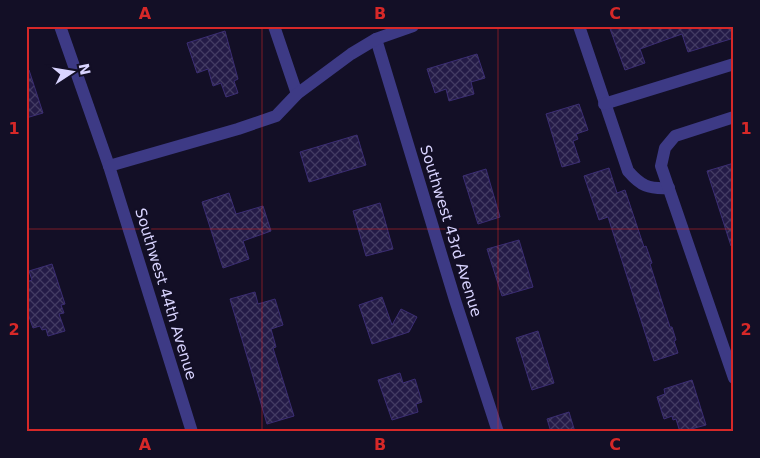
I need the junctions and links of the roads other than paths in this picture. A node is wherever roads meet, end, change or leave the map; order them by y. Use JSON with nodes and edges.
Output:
{"nodes":[{"id":1,"x":60,"y":26,"type":"edge"},
{"id":2,"x":274,"y":26,"type":"edge"},
{"id":3,"x":413,"y":26,"type":"edge"},
{"id":4,"x":579,"y":26,"type":"edge"},
{"id":5,"x":376,"y":39,"type":"junction"},
{"id":6,"x":734,"y":64,"type":"edge"},
{"id":7,"x":297,"y":94,"type":"junction"},
{"id":8,"x":604,"y":104,"type":"junction"},
{"id":9,"x":734,"y":117,"type":"edge"},
{"id":10,"x":109,"y":166,"type":"junction"},
{"id":11,"x":669,"y":188,"type":"junction"},
{"id":12,"x":734,"y":378,"type":"edge"},
{"id":13,"x":192,"y":432,"type":"edge"},
{"id":14,"x":498,"y":432,"type":"edge"}],
"edges":[{"from":1,"to":10,"type":"street","name":"Southwest 44th Avenue"},
{"from":2,"to":7,"type":"street"},
{"from":3,"to":5,"type":"street"},
{"from":4,"to":8,"type":"street"},
{"from":5,"to":7,"type":"street"},
{"from":5,"to":14,"type":"street","name":"Southwest 43rd Avenue"},
{"from":6,"to":8,"type":"street"},
{"from":7,"to":10,"type":"street"},
{"from":8,"to":11,"type":"street"},
{"from":9,"to":11,"type":"street"},
{"from":10,"to":13,"type":"street","name":"Southwest 44th Avenue"},
{"from":11,"to":12,"type":"street"}]}
